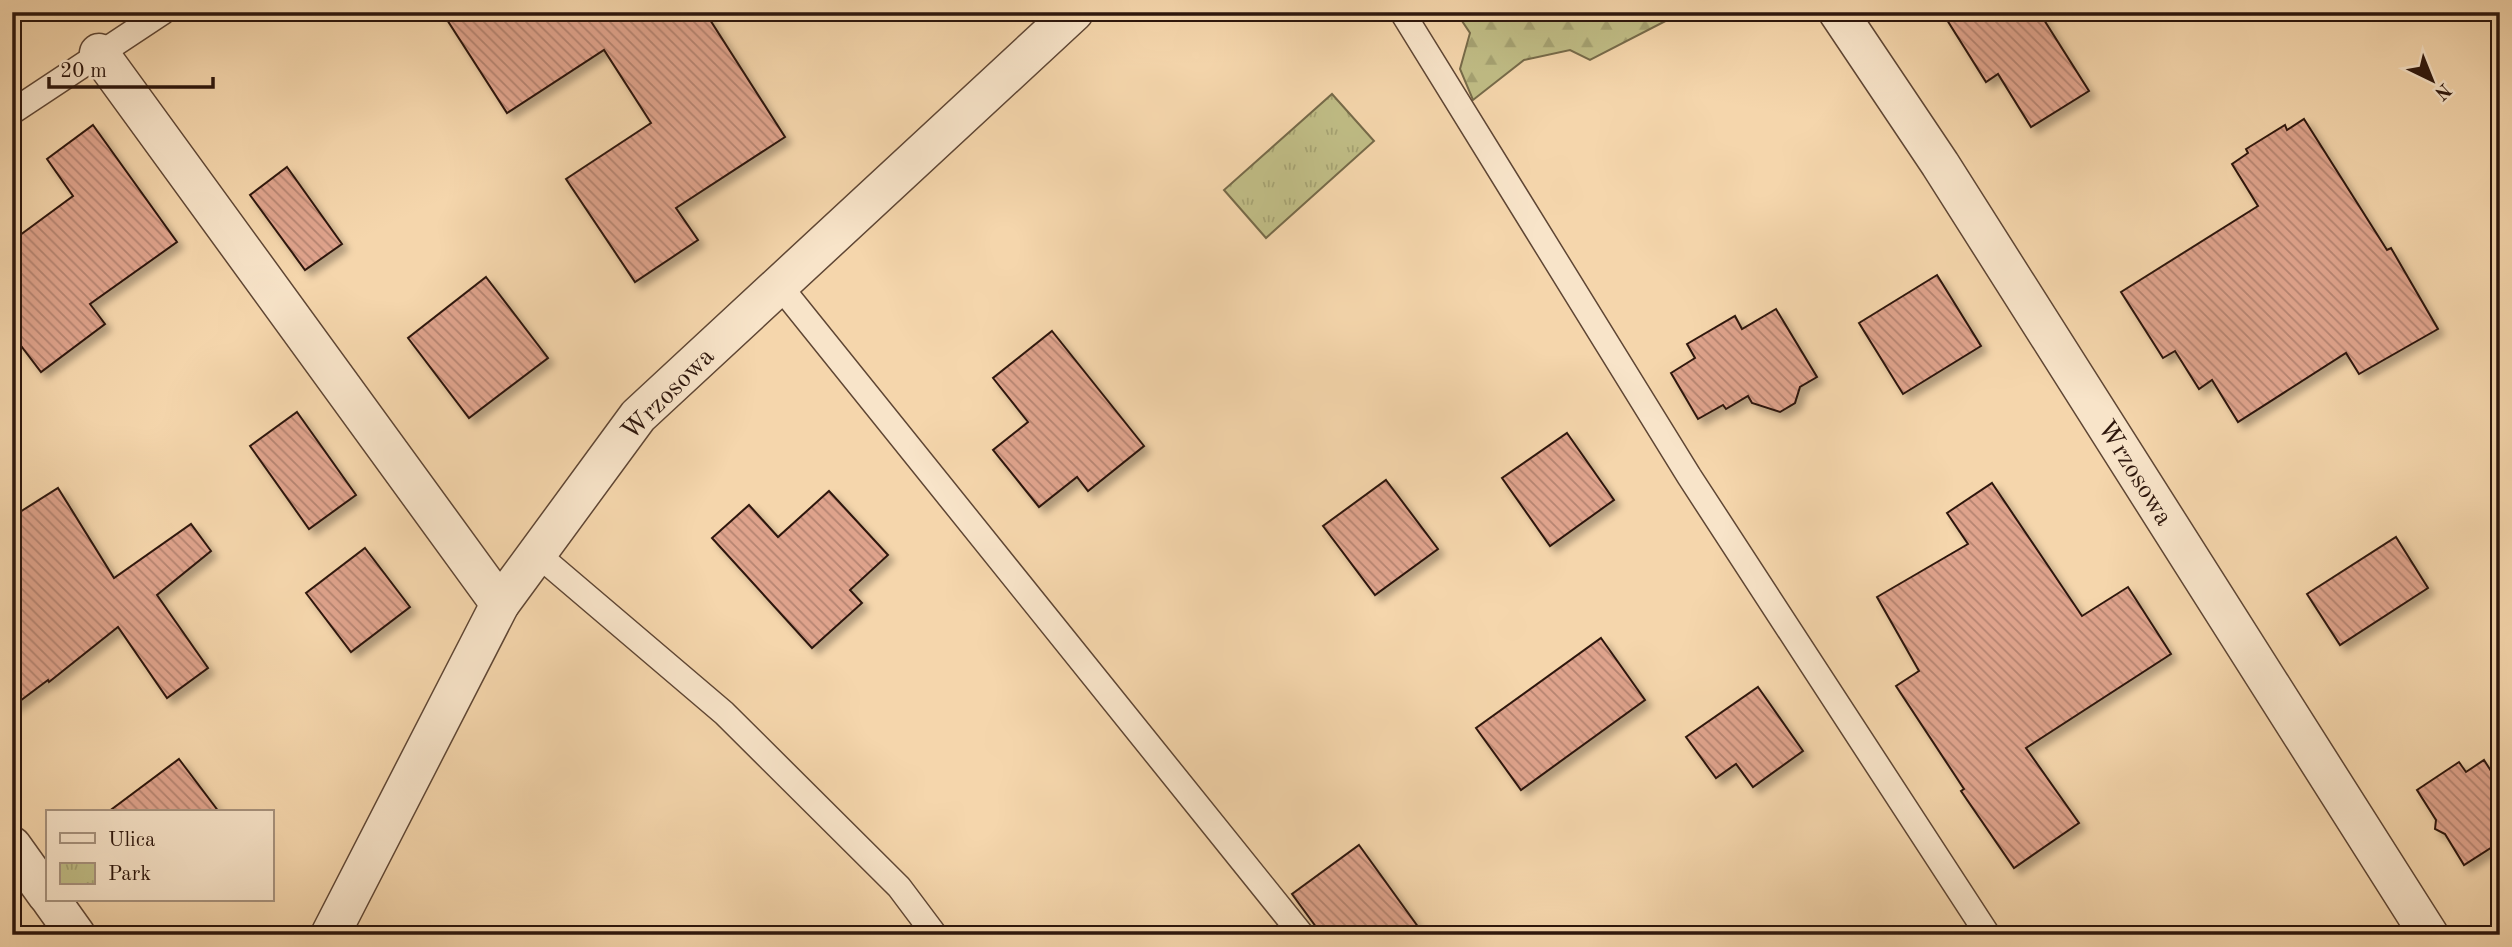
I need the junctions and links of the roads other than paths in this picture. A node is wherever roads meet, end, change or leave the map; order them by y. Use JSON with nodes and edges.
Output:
{"nodes":[{"id":1,"x":163,"y":12,"type":"edge"},
{"id":2,"x":1074,"y":12,"type":"edge"},
{"id":3,"x":1402,"y":12,"type":"edge"},
{"id":4,"x":1838,"y":12,"type":"edge"},
{"id":5,"x":99,"y":53,"type":"junction"},
{"id":6,"x":12,"y":112,"type":"edge"},
{"id":7,"x":779,"y":285,"type":"junction"},
{"id":8,"x":536,"y":553,"type":"junction"},
{"id":9,"x":499,"y":604,"type":"junction"},
{"id":10,"x":12,"y":846,"type":"edge"},
{"id":11,"x":46,"y":894,"type":"edge"},
{"id":12,"x":52,"y":902,"type":"edge"},
{"id":13,"x":76,"y":935,"type":"edge"},
{"id":14,"x":330,"y":935,"type":"edge"},
{"id":15,"x":935,"y":935,"type":"edge"},
{"id":16,"x":1302,"y":935,"type":"edge"},
{"id":17,"x":1988,"y":935,"type":"edge"},
{"id":18,"x":2429,"y":935,"type":"edge"}],
"edges":[{"from":1,"to":5,"type":"lane"},
{"from":2,"to":7,"type":"street","name":"Wrzosowa"},
{"from":3,"to":17,"type":"lane"},
{"from":4,"to":18,"type":"street","name":"Wrzosowa"},
{"from":5,"to":6,"type":"lane"},
{"from":5,"to":9,"type":"street"},
{"from":7,"to":8,"type":"street","name":"Wrzosowa"},
{"from":7,"to":16,"type":"lane"},
{"from":8,"to":9,"type":"street","name":"Wrzosowa"},
{"from":8,"to":15,"type":"lane"},
{"from":9,"to":14,"type":"street","name":"Wrzosowa"},
{"from":10,"to":11,"type":"street"},
{"from":12,"to":13,"type":"street"}]}
